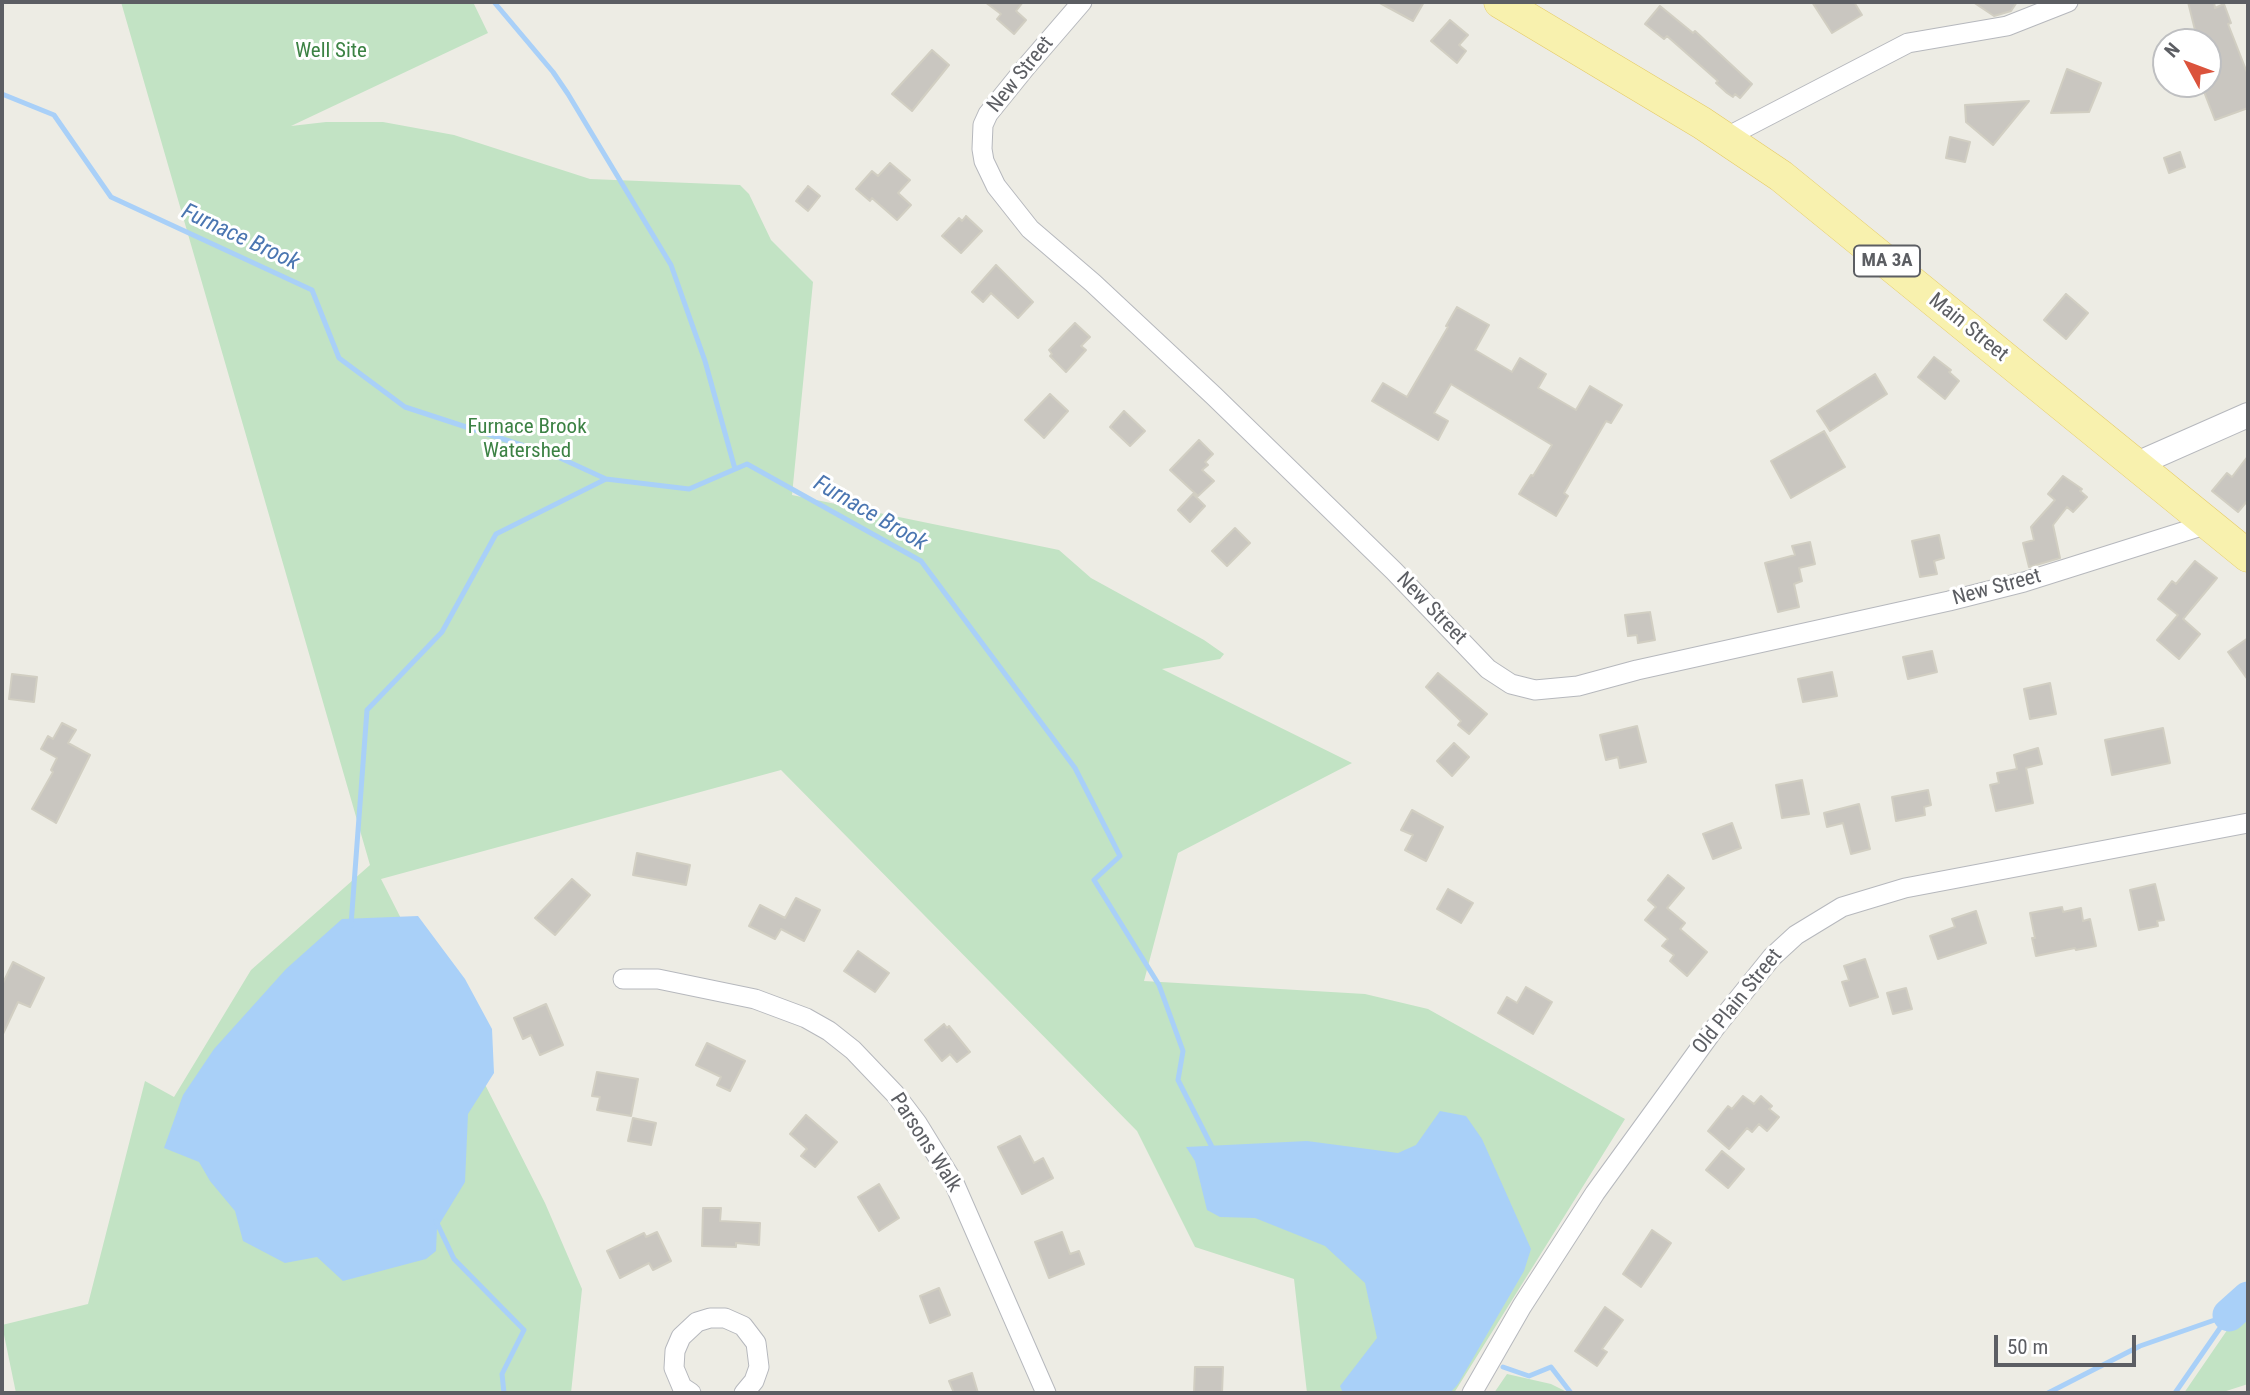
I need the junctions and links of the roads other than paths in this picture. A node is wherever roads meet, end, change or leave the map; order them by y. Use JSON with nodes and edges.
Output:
{"nodes":[{"id":1,"x":1082,"y":2,"type":"edge"},
{"id":2,"x":1500,"y":2,"type":"edge"},
{"id":3,"x":2068,"y":2,"type":"edge"},
{"id":4,"x":1725,"y":138,"type":"junction"},
{"id":5,"x":2248,"y":415,"type":"edge"},
{"id":6,"x":2137,"y":464,"type":"junction"},
{"id":7,"x":2208,"y":524,"type":"junction"},
{"id":8,"x":2248,"y":556,"type":"edge"},
{"id":9,"x":2248,"y":823,"type":"edge"},
{"id":10,"x":623,"y":979,"type":"dead end"},
{"id":11,"x":691,"y":1393,"type":"edge"},
{"id":12,"x":744,"y":1393,"type":"edge"},
{"id":13,"x":1046,"y":1393,"type":"edge"},
{"id":14,"x":1472,"y":1393,"type":"edge"}],
"edges":[{"from":1,"to":7,"type":"street","name":"New Street"},
{"from":2,"to":4,"type":"main road","name":"Main Street","number":"MA 3A"},
{"from":3,"to":4,"type":"street"},
{"from":4,"to":6,"type":"main road","name":"Main Street","number":"MA 3A"},
{"from":5,"to":6,"type":"street"},
{"from":6,"to":7,"type":"main road","name":"Main Street","number":"MA 3A"},
{"from":7,"to":8,"type":"main road","name":"Main Street","number":"MA 3A"},
{"from":9,"to":14,"type":"street","name":"Old Plain Street"},
{"from":10,"to":13,"type":"street","name":"Parsons Walk"},
{"from":11,"to":12,"type":"street"}]}
